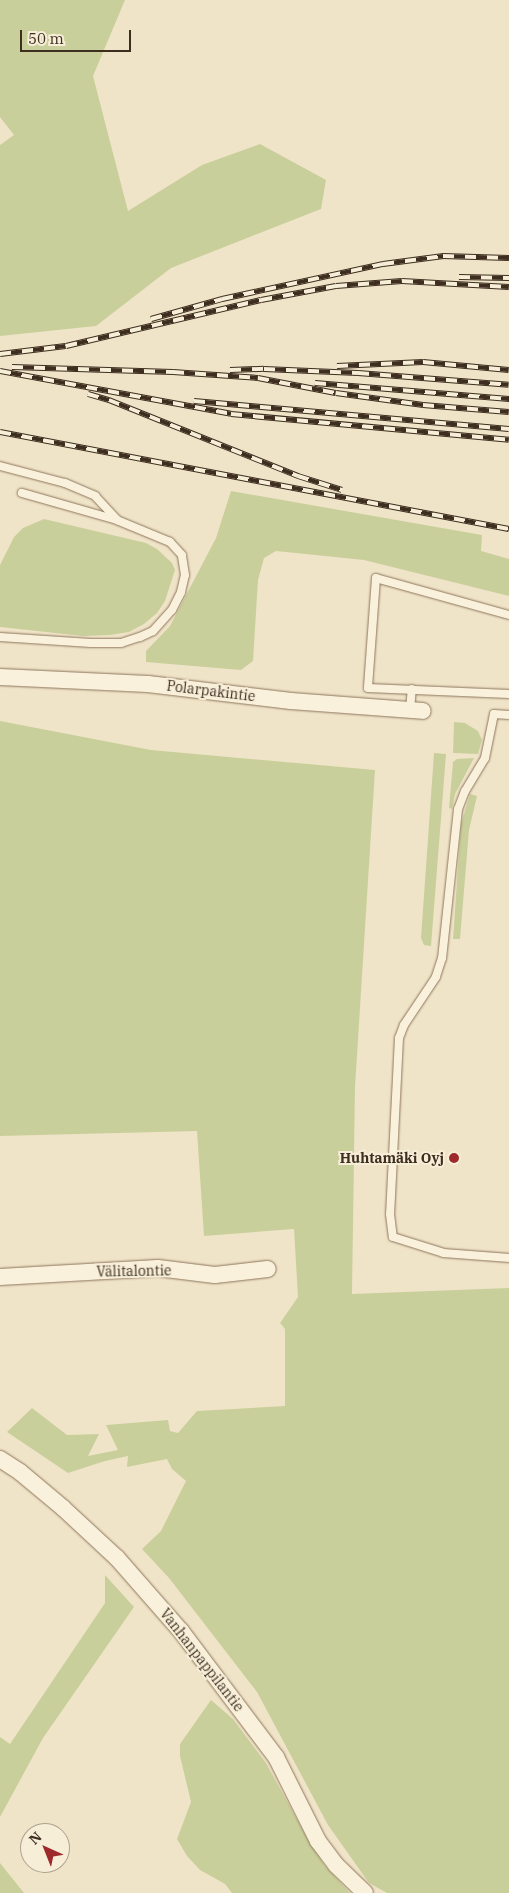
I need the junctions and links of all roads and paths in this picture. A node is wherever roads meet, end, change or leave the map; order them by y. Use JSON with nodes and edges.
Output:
{"nodes":[{"id":1,"x":0,"y":466,"type":"edge"},
{"id":2,"x":22,"y":493,"type":"dead end"},
{"id":3,"x":117,"y":520,"type":"junction"},
{"id":4,"x":509,"y":615,"type":"edge"},
{"id":5,"x":0,"y":637,"type":"edge"},
{"id":6,"x":0,"y":677,"type":"edge"},
{"id":7,"x":412,"y":689,"type":"junction"},
{"id":8,"x":509,"y":694,"type":"edge"},
{"id":9,"x":417,"y":711,"type":"joint"},
{"id":10,"x":509,"y":715,"type":"edge"},
{"id":11,"x":509,"y":1258,"type":"edge"},
{"id":12,"x":268,"y":1269,"type":"dead end"},
{"id":13,"x":0,"y":1277,"type":"edge"},
{"id":14,"x":0,"y":1458,"type":"edge"},
{"id":15,"x":365,"y":1893,"type":"edge"}],
"edges":[{"from":1,"to":3,"type":"lane"},
{"from":2,"to":3,"type":"lane"},
{"from":3,"to":5,"type":"lane"},
{"from":4,"to":7,"type":"lane"},
{"from":6,"to":9,"type":"street","name":"Polarpakintie"},
{"from":7,"to":8,"type":"lane"},
{"from":7,"to":9,"type":"lane"},
{"from":10,"to":11,"type":"lane"},
{"from":12,"to":13,"type":"street","name":"Välitalontie"},
{"from":14,"to":15,"type":"street","name":"Vanhanpappilantie"}]}
